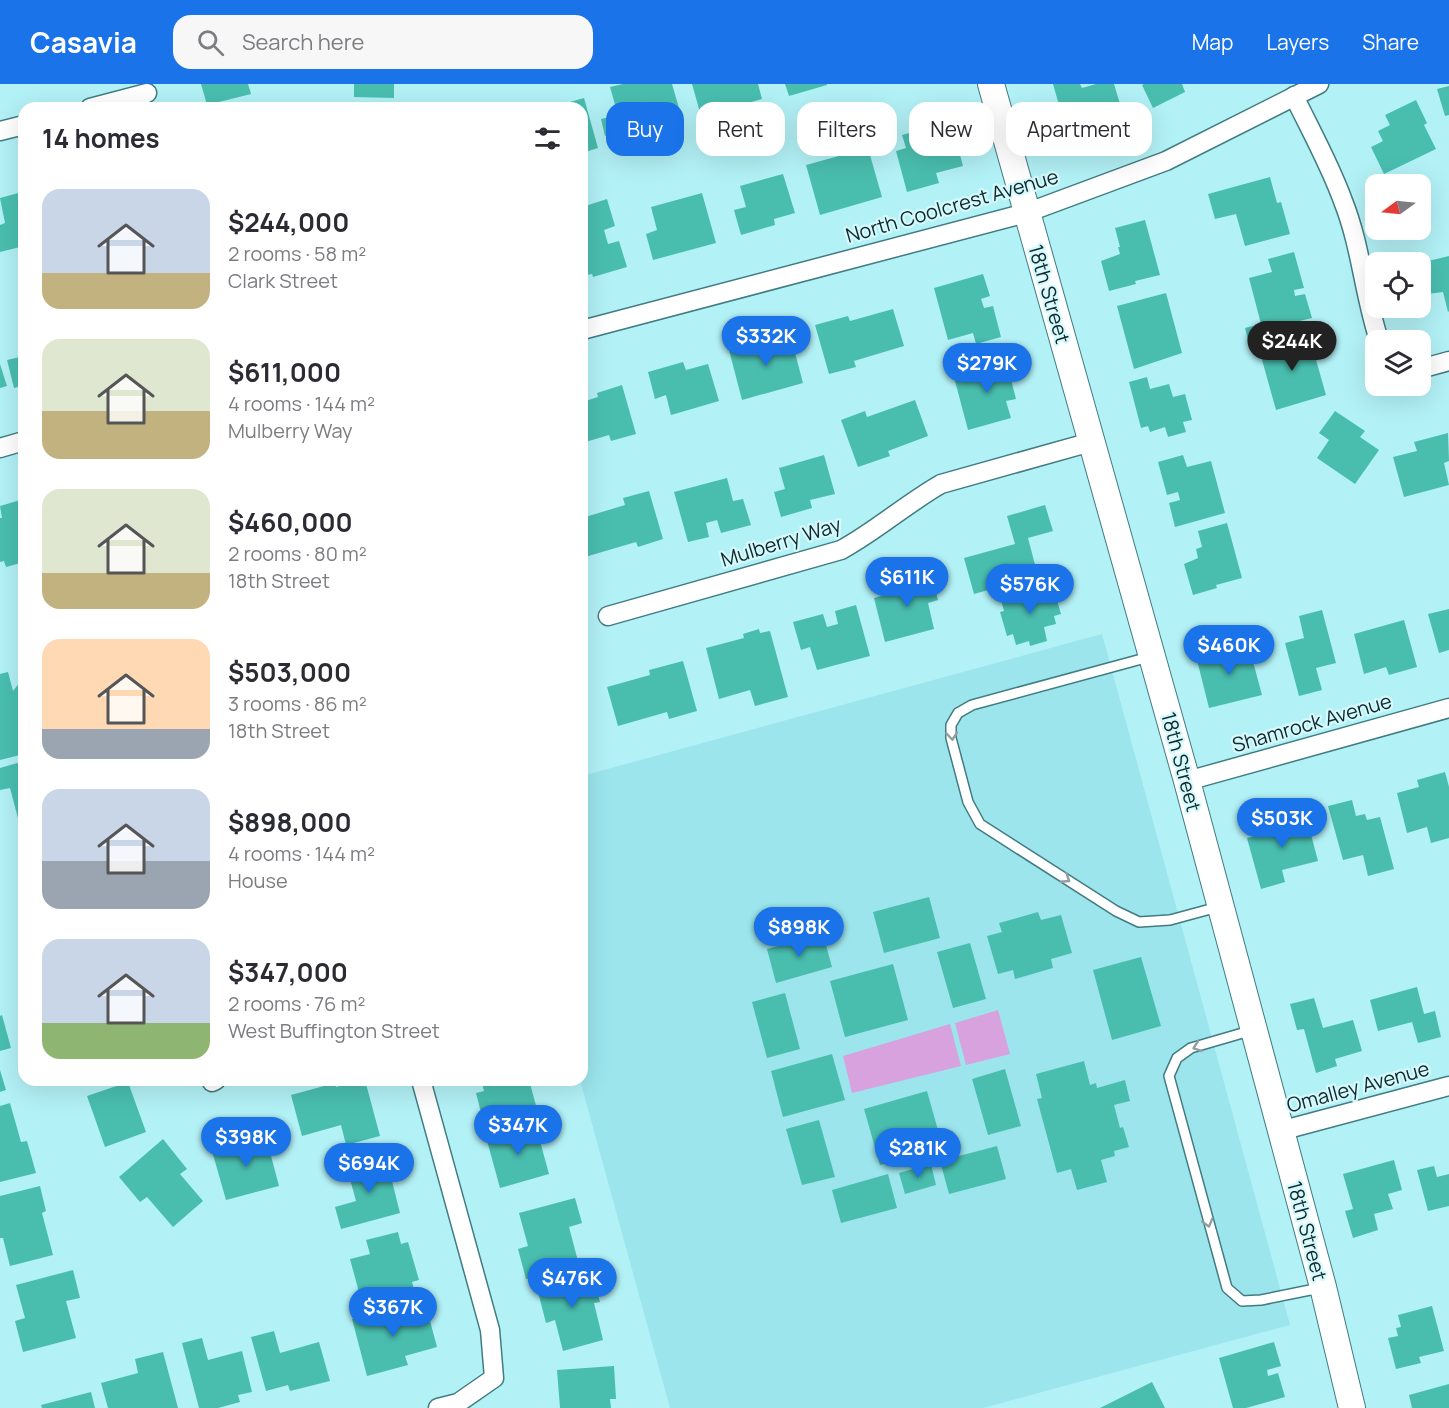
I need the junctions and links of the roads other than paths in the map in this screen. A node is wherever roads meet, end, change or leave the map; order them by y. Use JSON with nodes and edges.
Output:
{"nodes":[{"id":1,"x":991,"y":84,"type":"edge"},
{"id":2,"x":1319,"y":84,"type":"edge"},
{"id":3,"x":148,"y":95,"type":"edge"},
{"id":4,"x":1294,"y":96,"type":"junction"},
{"id":5,"x":117,"y":102,"type":"edge"},
{"id":6,"x":18,"y":126,"type":"edge"},
{"id":7,"x":0,"y":131,"type":"edge"},
{"id":8,"x":1026,"y":213,"type":"junction"},
{"id":9,"x":588,"y":328,"type":"edge"},
{"id":10,"x":1376,"y":330,"type":"edge"},
{"id":11,"x":1449,"y":361,"type":"edge"},
{"id":12,"x":1431,"y":366,"type":"edge"},
{"id":13,"x":1091,"y":442,"type":"junction"},
{"id":14,"x":18,"y":443,"type":"edge"},
{"id":15,"x":0,"y":448,"type":"edge"},
{"id":16,"x":608,"y":616,"type":"dead end"},
{"id":17,"x":1152,"y":657,"type":"junction"},
{"id":18,"x":1449,"y":708,"type":"edge"},
{"id":19,"x":1186,"y":781,"type":"junction"},
{"id":20,"x":1220,"y":907,"type":"junction"},
{"id":21,"x":1253,"y":1030,"type":"junction"},
{"id":22,"x":423,"y":1086,"type":"edge"},
{"id":23,"x":1449,"y":1086,"type":"edge"},
{"id":24,"x":1280,"y":1131,"type":"junction"},
{"id":25,"x":1323,"y":1287,"type":"junction"},
{"id":26,"x":438,"y":1408,"type":"edge"},
{"id":27,"x":1352,"y":1408,"type":"edge"}],
"edges":[{"from":1,"to":8,"type":"main road","name":"18th Street"},
{"from":2,"to":4,"type":"street","name":"North Coolcrest Avenue"},
{"from":3,"to":5,"type":"street"},
{"from":4,"to":8,"type":"street","name":"North Coolcrest Avenue"},
{"from":4,"to":10,"type":"street"},
{"from":6,"to":7,"type":"street"},
{"from":8,"to":9,"type":"street","name":"North Coolcrest Avenue"},
{"from":8,"to":13,"type":"main road","name":"18th Street"},
{"from":11,"to":12,"type":"street"},
{"from":13,"to":16,"type":"street","name":"Mulberry Way"},
{"from":13,"to":17,"type":"main road","name":"18th Street"},
{"from":14,"to":15,"type":"street"},
{"from":17,"to":19,"type":"main road","name":"18th Street"},
{"from":17,"to":20,"type":"lane","one_way":true},
{"from":18,"to":19,"type":"street","name":"Shamrock Avenue"},
{"from":19,"to":20,"type":"main road","name":"18th Street"},
{"from":20,"to":21,"type":"main road","name":"18th Street"},
{"from":21,"to":24,"type":"main road","name":"18th Street"},
{"from":21,"to":25,"type":"lane","one_way":true},
{"from":22,"to":26,"type":"street"},
{"from":23,"to":24,"type":"street","name":"Omalley Avenue"},
{"from":24,"to":25,"type":"main road","name":"18th Street"},
{"from":25,"to":27,"type":"main road","name":"18th Street"}]}
